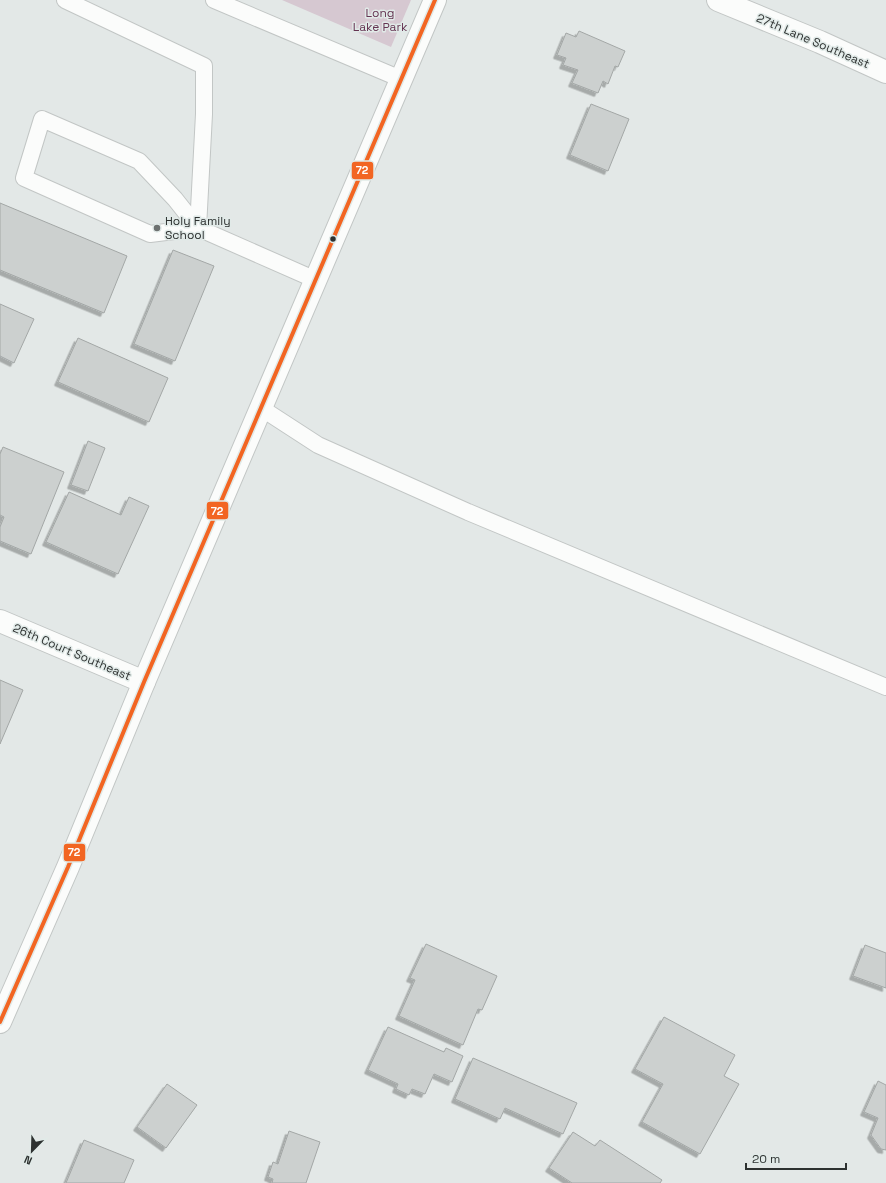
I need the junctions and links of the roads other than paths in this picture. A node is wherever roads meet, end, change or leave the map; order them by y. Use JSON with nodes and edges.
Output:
{"nodes":[{"id":1,"x":65,"y":0,"type":"edge"},
{"id":2,"x":214,"y":0,"type":"edge"},
{"id":3,"x":435,"y":0,"type":"edge"},
{"id":4,"x":718,"y":0,"type":"edge"},
{"id":5,"x":886,"y":72,"type":"edge"},
{"id":6,"x":401,"y":79,"type":"junction"},
{"id":7,"x":198,"y":228,"type":"junction"},
{"id":8,"x":316,"y":280,"type":"junction"},
{"id":9,"x":260,"y":408,"type":"junction"},
{"id":10,"x":0,"y":621,"type":"edge"},
{"id":11,"x":144,"y":682,"type":"junction"},
{"id":12,"x":886,"y":687,"type":"edge"},
{"id":13,"x":0,"y":1022,"type":"edge"}],
"edges":[{"from":1,"to":7,"type":"lane"},
{"from":2,"to":6,"type":"lane"},
{"from":3,"to":6,"type":"street"},
{"from":4,"to":5,"type":"street","name":"27th Lane Southeast"},
{"from":6,"to":8,"type":"street"},
{"from":7,"to":7,"type":"lane"},
{"from":7,"to":8,"type":"lane"},
{"from":8,"to":9,"type":"street"},
{"from":9,"to":11,"type":"street"},
{"from":9,"to":12,"type":"lane"},
{"from":10,"to":11,"type":"street","name":"26th Court Southeast"},
{"from":11,"to":13,"type":"street"}]}
